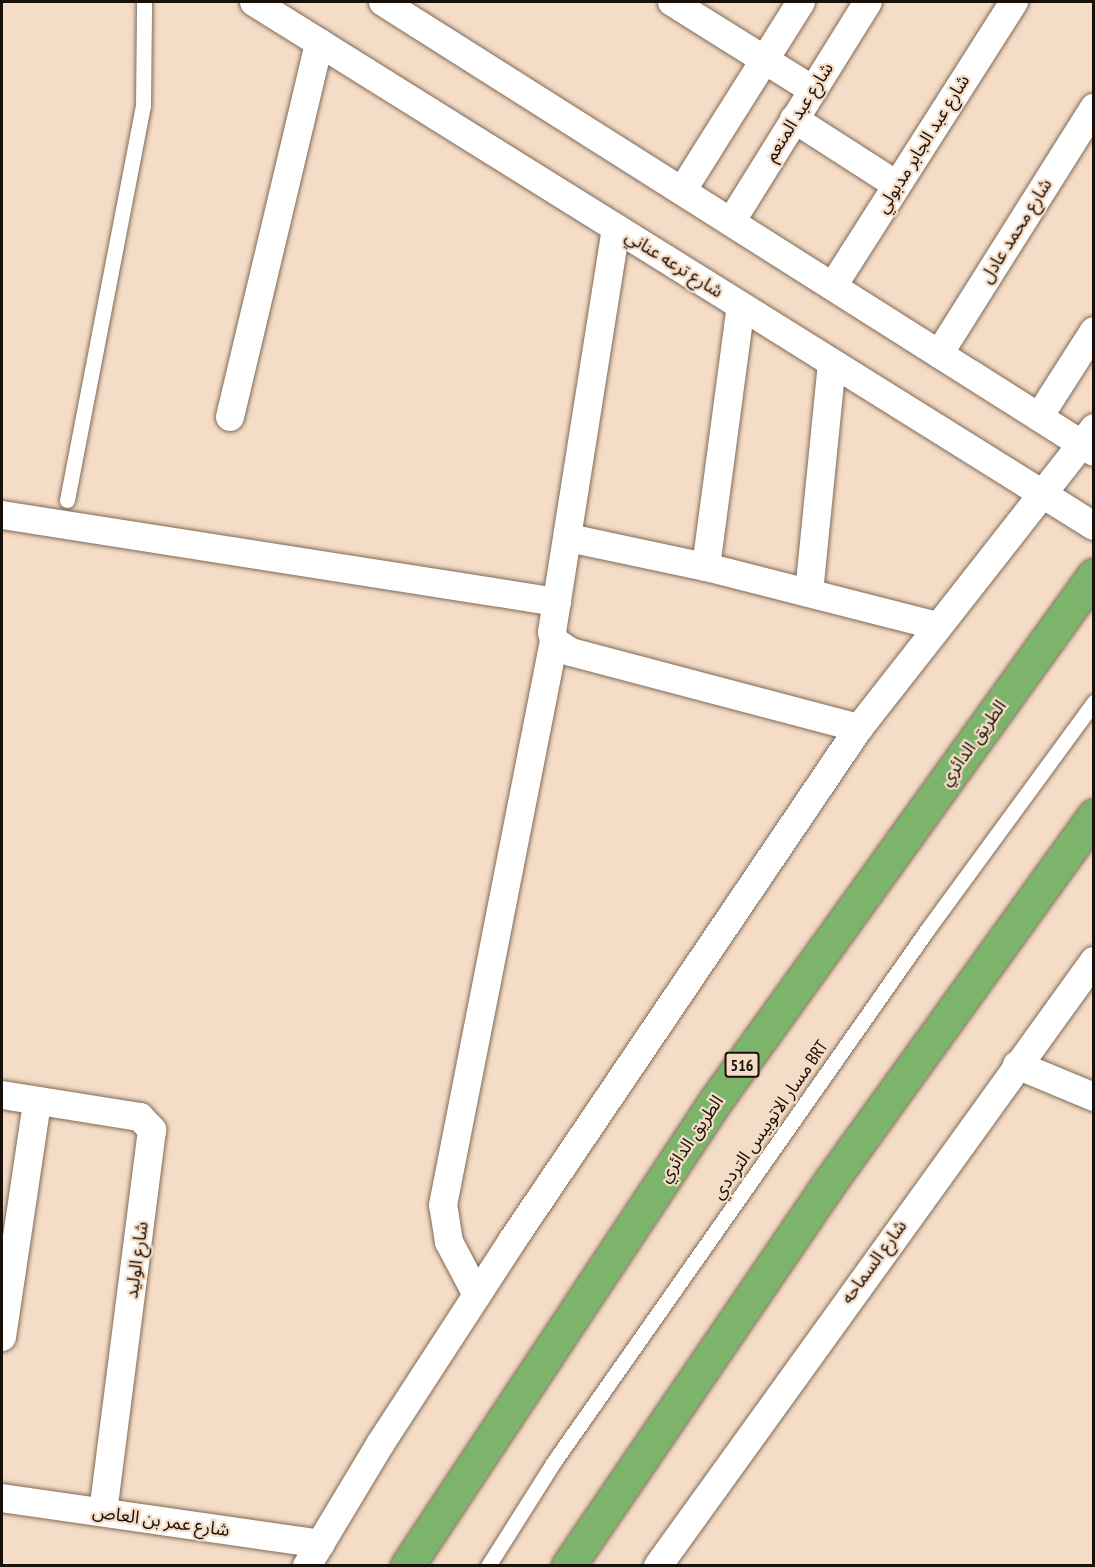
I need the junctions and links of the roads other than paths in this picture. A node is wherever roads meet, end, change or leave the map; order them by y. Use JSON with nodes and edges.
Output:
{"nodes":[{"id":1,"x":144,"y":2,"type":"edge"},
{"id":2,"x":254,"y":2,"type":"edge"},
{"id":3,"x":383,"y":2,"type":"edge"},
{"id":4,"x":672,"y":2,"type":"edge"},
{"id":5,"x":801,"y":2,"type":"edge"},
{"id":6,"x":866,"y":2,"type":"edge"},
{"id":7,"x":1014,"y":2,"type":"edge"},
{"id":8,"x":319,"y":42,"type":"junction"},
{"id":9,"x":764,"y":59,"type":"junction"},
{"id":10,"x":813,"y":90,"type":"junction"},
{"id":11,"x":1094,"y":108,"type":"edge"},
{"id":12,"x":795,"y":119,"type":"junction"},
{"id":13,"x":897,"y":185,"type":"junction"},
{"id":14,"x":682,"y":191,"type":"junction"},
{"id":15,"x":731,"y":222,"type":"junction"},
{"id":16,"x":616,"y":228,"type":"junction"},
{"id":17,"x":833,"y":286,"type":"junction"},
{"id":18,"x":741,"y":306,"type":"junction"},
{"id":19,"x":1094,"y":331,"type":"edge"},
{"id":20,"x":939,"y":354,"type":"junction"},
{"id":21,"x":832,"y":363,"type":"junction"},
{"id":22,"x":231,"y":417,"type":"dead end"},
{"id":23,"x":1039,"y":417,"type":"junction"},
{"id":24,"x":1089,"y":441,"type":"edge"},
{"id":25,"x":1041,"y":493,"type":"junction"},
{"id":26,"x":68,"y":500,"type":"dead end"},
{"id":27,"x":2,"y":515,"type":"edge"},
{"id":28,"x":1094,"y":526,"type":"edge"},
{"id":29,"x":569,"y":538,"type":"junction"},
{"id":30,"x":706,"y":567,"type":"junction"},
{"id":31,"x":1094,"y":575,"type":"edge"},
{"id":32,"x":809,"y":593,"type":"junction"},
{"id":33,"x":557,"y":602,"type":"junction"},
{"id":34,"x":938,"y":626,"type":"junction"},
{"id":35,"x":554,"y":641,"type":"junction"},
{"id":36,"x":1094,"y":702,"type":"edge"},
{"id":37,"x":859,"y":728,"type":"junction"},
{"id":38,"x":1094,"y":816,"type":"edge"},
{"id":39,"x":1094,"y":961,"type":"edge"},
{"id":40,"x":1017,"y":1065,"type":"junction"},
{"id":41,"x":2,"y":1095,"type":"edge"},
{"id":42,"x":1094,"y":1097,"type":"edge"},
{"id":43,"x":37,"y":1102,"type":"junction"},
{"id":44,"x":477,"y":1295,"type":"junction"},
{"id":45,"x":2,"y":1337,"type":"edge"},
{"id":46,"x":2,"y":1498,"type":"edge"},
{"id":47,"x":103,"y":1512,"type":"junction"},
{"id":48,"x":314,"y":1555,"type":"edge"},
{"id":49,"x":407,"y":1566,"type":"edge"},
{"id":50,"x":488,"y":1566,"type":"edge"},
{"id":51,"x":568,"y":1566,"type":"edge"},
{"id":52,"x":658,"y":1566,"type":"edge"}],
"edges":[{"from":1,"to":26,"type":"lane"},
{"from":2,"to":8,"type":"street","name":"شارع ترعه عناني"},
{"from":3,"to":14,"type":"street"},
{"from":4,"to":9,"type":"street"},
{"from":5,"to":9,"type":"street"},
{"from":6,"to":10,"type":"street","name":"شارع عبد المنعم"},
{"from":7,"to":13,"type":"street","name":"شارع عبد الجابر مدبولي"},
{"from":8,"to":16,"type":"street","name":"شارع ترعه عناني"},
{"from":8,"to":22,"type":"street"},
{"from":9,"to":10,"type":"street"},
{"from":9,"to":14,"type":"street"},
{"from":10,"to":12,"type":"street","name":"شارع عبد المنعم"},
{"from":11,"to":20,"type":"street","name":"شارع محمد عادل"},
{"from":12,"to":13,"type":"street"},
{"from":12,"to":15,"type":"street","name":"شارع عبد المنعم"},
{"from":13,"to":17,"type":"street","name":"شارع عبد الجابر مدبولي"},
{"from":14,"to":15,"type":"street"},
{"from":15,"to":17,"type":"street"},
{"from":16,"to":18,"type":"street","name":"شارع ترعه عناني"},
{"from":16,"to":29,"type":"street"},
{"from":17,"to":20,"type":"street"},
{"from":18,"to":21,"type":"street","name":"شارع ترعه عناني"},
{"from":18,"to":30,"type":"street"},
{"from":19,"to":23,"type":"street"},
{"from":20,"to":23,"type":"street"},
{"from":21,"to":25,"type":"street","name":"شارع ترعه عناني"},
{"from":21,"to":32,"type":"street"},
{"from":23,"to":24,"type":"street"},
{"from":24,"to":25,"type":"street"},
{"from":25,"to":28,"type":"street","name":"شارع ترعه عناني"},
{"from":25,"to":34,"type":"street"},
{"from":27,"to":33,"type":"street"},
{"from":29,"to":30,"type":"street"},
{"from":29,"to":33,"type":"street"},
{"from":30,"to":32,"type":"street"},
{"from":31,"to":49,"type":"highway","name":"الطريق الدائري","number":"516"},
{"from":32,"to":34,"type":"street"},
{"from":33,"to":35,"type":"street"},
{"from":34,"to":37,"type":"street"},
{"from":35,"to":37,"type":"street"},
{"from":35,"to":44,"type":"street"},
{"from":36,"to":50,"type":"lane","name":"مسار الاتوبيس الترددي BRT"},
{"from":37,"to":44,"type":"street"},
{"from":38,"to":51,"type":"highway"},
{"from":39,"to":40,"type":"street","name":"شارع السماحه"},
{"from":40,"to":42,"type":"street"},
{"from":40,"to":52,"type":"street","name":"شارع السماحه"},
{"from":41,"to":43,"type":"street"},
{"from":43,"to":45,"type":"street"},
{"from":43,"to":47,"type":"street","name":"شارع الوليد"},
{"from":44,"to":48,"type":"street"},
{"from":46,"to":47,"type":"street","name":"شارع عمر بن العاص"},
{"from":47,"to":48,"type":"street","name":"شارع عمر بن العاص"}]}
